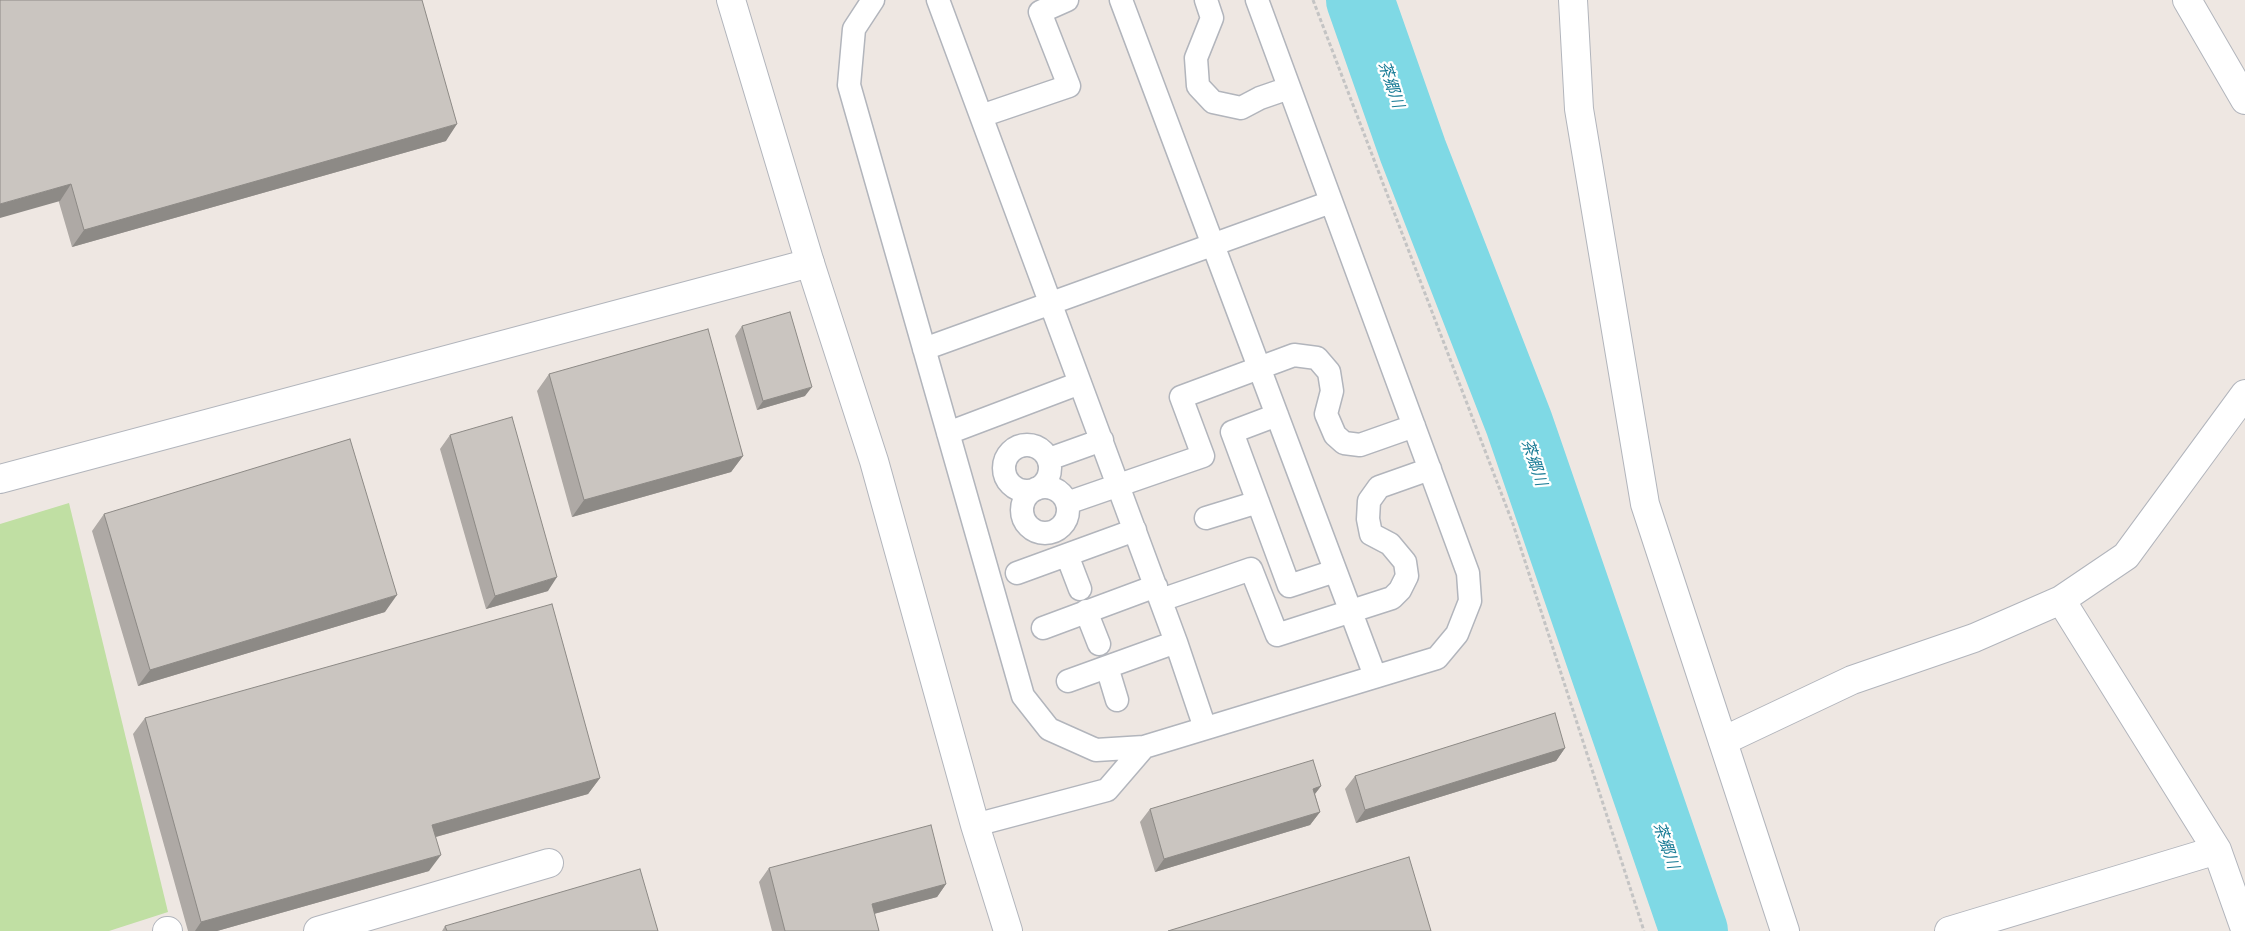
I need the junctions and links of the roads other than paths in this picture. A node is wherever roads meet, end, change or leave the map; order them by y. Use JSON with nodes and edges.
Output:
{"nodes":[{"id":1,"x":731,"y":0,"type":"edge"},
{"id":2,"x":873,"y":0,"type":"edge"},
{"id":3,"x":938,"y":0,"type":"edge"},
{"id":4,"x":1067,"y":0,"type":"edge"},
{"id":5,"x":1121,"y":0,"type":"edge"},
{"id":6,"x":1206,"y":0,"type":"edge"},
{"id":7,"x":1256,"y":0,"type":"edge"},
{"id":8,"x":1573,"y":0,"type":"edge"},
{"id":9,"x":2187,"y":0,"type":"edge"},
{"id":10,"x":1289,"y":88,"type":"junction"},
{"id":11,"x":2245,"y":100,"type":"edge"},
{"id":12,"x":981,"y":116,"type":"junction"},
{"id":13,"x":1331,"y":202,"type":"junction"},
{"id":14,"x":1213,"y":245,"type":"junction"},
{"id":15,"x":810,"y":263,"type":"junction"},
{"id":16,"x":1051,"y":304,"type":"junction"},
{"id":17,"x":924,"y":349,"type":"junction"},
{"id":18,"x":1259,"y":367,"type":"junction"},
{"id":19,"x":1080,"y":383,"type":"junction"},
{"id":20,"x":2245,"y":394,"type":"edge"},
{"id":21,"x":1277,"y":415,"type":"junction"},
{"id":22,"x":1414,"y":426,"type":"junction"},
{"id":23,"x":948,"y":433,"type":"junction"},
{"id":24,"x":1102,"y":440,"type":"junction"},
{"id":25,"x":1049,"y":459,"type":"dead end"},
{"id":26,"x":1430,"y":469,"type":"junction"},
{"id":27,"x":0,"y":479,"type":"edge"},
{"id":28,"x":1118,"y":484,"type":"junction"},
{"id":29,"x":1258,"y":502,"type":"junction"},
{"id":30,"x":1067,"y":503,"type":"dead end"},
{"id":31,"x":1206,"y":518,"type":"dead end"},
{"id":32,"x":1135,"y":530,"type":"junction"},
{"id":33,"x":1067,"y":555,"type":"junction"},
{"id":34,"x":1335,"y":571,"type":"junction"},
{"id":35,"x":1017,"y":573,"type":"dead end"},
{"id":36,"x":1080,"y":589,"type":"dead end"},
{"id":37,"x":1158,"y":593,"type":"junction"},
{"id":38,"x":2062,"y":600,"type":"junction"},
{"id":39,"x":1086,"y":611,"type":"junction"},
{"id":40,"x":1351,"y":611,"type":"junction"},
{"id":41,"x":1043,"y":628,"type":"dead end"},
{"id":42,"x":1176,"y":642,"type":"junction"},
{"id":43,"x":1099,"y":644,"type":"dead end"},
{"id":44,"x":1107,"y":667,"type":"junction"},
{"id":45,"x":1375,"y":676,"type":"junction"},
{"id":46,"x":1068,"y":681,"type":"dead end"},
{"id":47,"x":1118,"y":700,"type":"dead end"},
{"id":48,"x":1205,"y":728,"type":"junction"},
{"id":49,"x":1723,"y":741,"type":"junction"},
{"id":50,"x":1144,"y":747,"type":"junction"},
{"id":51,"x":975,"y":825,"type":"junction"},
{"id":52,"x":2217,"y":850,"type":"junction"},
{"id":53,"x":549,"y":863,"type":"dead end"},
{"id":54,"x":2245,"y":929,"type":"edge"},
{"id":55,"x":318,"y":931,"type":"edge"},
{"id":56,"x":1008,"y":931,"type":"edge"},
{"id":57,"x":1785,"y":931,"type":"edge"},
{"id":58,"x":1948,"y":931,"type":"edge"}],
"edges":[{"from":1,"to":15,"type":"street"},
{"from":2,"to":17,"type":"lane"},
{"from":3,"to":12,"type":"lane"},
{"from":4,"to":12,"type":"lane"},
{"from":5,"to":14,"type":"lane"},
{"from":6,"to":10,"type":"lane"},
{"from":7,"to":10,"type":"lane"},
{"from":8,"to":49,"type":"street"},
{"from":9,"to":11,"type":"street"},
{"from":10,"to":13,"type":"lane"},
{"from":12,"to":16,"type":"lane"},
{"from":13,"to":14,"type":"lane"},
{"from":13,"to":22,"type":"lane"},
{"from":14,"to":16,"type":"lane"},
{"from":14,"to":18,"type":"lane"},
{"from":15,"to":27,"type":"street"},
{"from":15,"to":51,"type":"street"},
{"from":16,"to":17,"type":"lane"},
{"from":16,"to":19,"type":"lane"},
{"from":17,"to":23,"type":"lane"},
{"from":18,"to":21,"type":"lane"},
{"from":18,"to":22,"type":"lane"},
{"from":18,"to":28,"type":"lane"},
{"from":19,"to":23,"type":"lane"},
{"from":19,"to":24,"type":"lane"},
{"from":20,"to":38,"type":"street"},
{"from":21,"to":29,"type":"lane"},
{"from":21,"to":34,"type":"lane"},
{"from":22,"to":26,"type":"lane"},
{"from":23,"to":50,"type":"lane"},
{"from":24,"to":25,"type":"lane"},
{"from":24,"to":28,"type":"lane"},
{"from":26,"to":40,"type":"lane"},
{"from":26,"to":45,"type":"lane"},
{"from":28,"to":30,"type":"lane"},
{"from":28,"to":32,"type":"lane"},
{"from":29,"to":31,"type":"lane"},
{"from":29,"to":34,"type":"lane"},
{"from":32,"to":33,"type":"lane"},
{"from":32,"to":37,"type":"lane"},
{"from":33,"to":35,"type":"lane"},
{"from":33,"to":36,"type":"lane"},
{"from":34,"to":40,"type":"lane"},
{"from":37,"to":39,"type":"lane"},
{"from":37,"to":40,"type":"lane"},
{"from":37,"to":42,"type":"lane"},
{"from":38,"to":49,"type":"street"},
{"from":38,"to":52,"type":"street"},
{"from":39,"to":41,"type":"lane"},
{"from":39,"to":43,"type":"lane"},
{"from":40,"to":45,"type":"lane"},
{"from":42,"to":44,"type":"lane"},
{"from":42,"to":48,"type":"lane"},
{"from":44,"to":46,"type":"lane"},
{"from":44,"to":47,"type":"lane"},
{"from":45,"to":48,"type":"lane"},
{"from":48,"to":50,"type":"lane"},
{"from":49,"to":57,"type":"street"},
{"from":50,"to":51,"type":"lane"},
{"from":51,"to":56,"type":"street"},
{"from":52,"to":54,"type":"street"},
{"from":52,"to":58,"type":"street"},
{"from":53,"to":55,"type":"street"}]}
